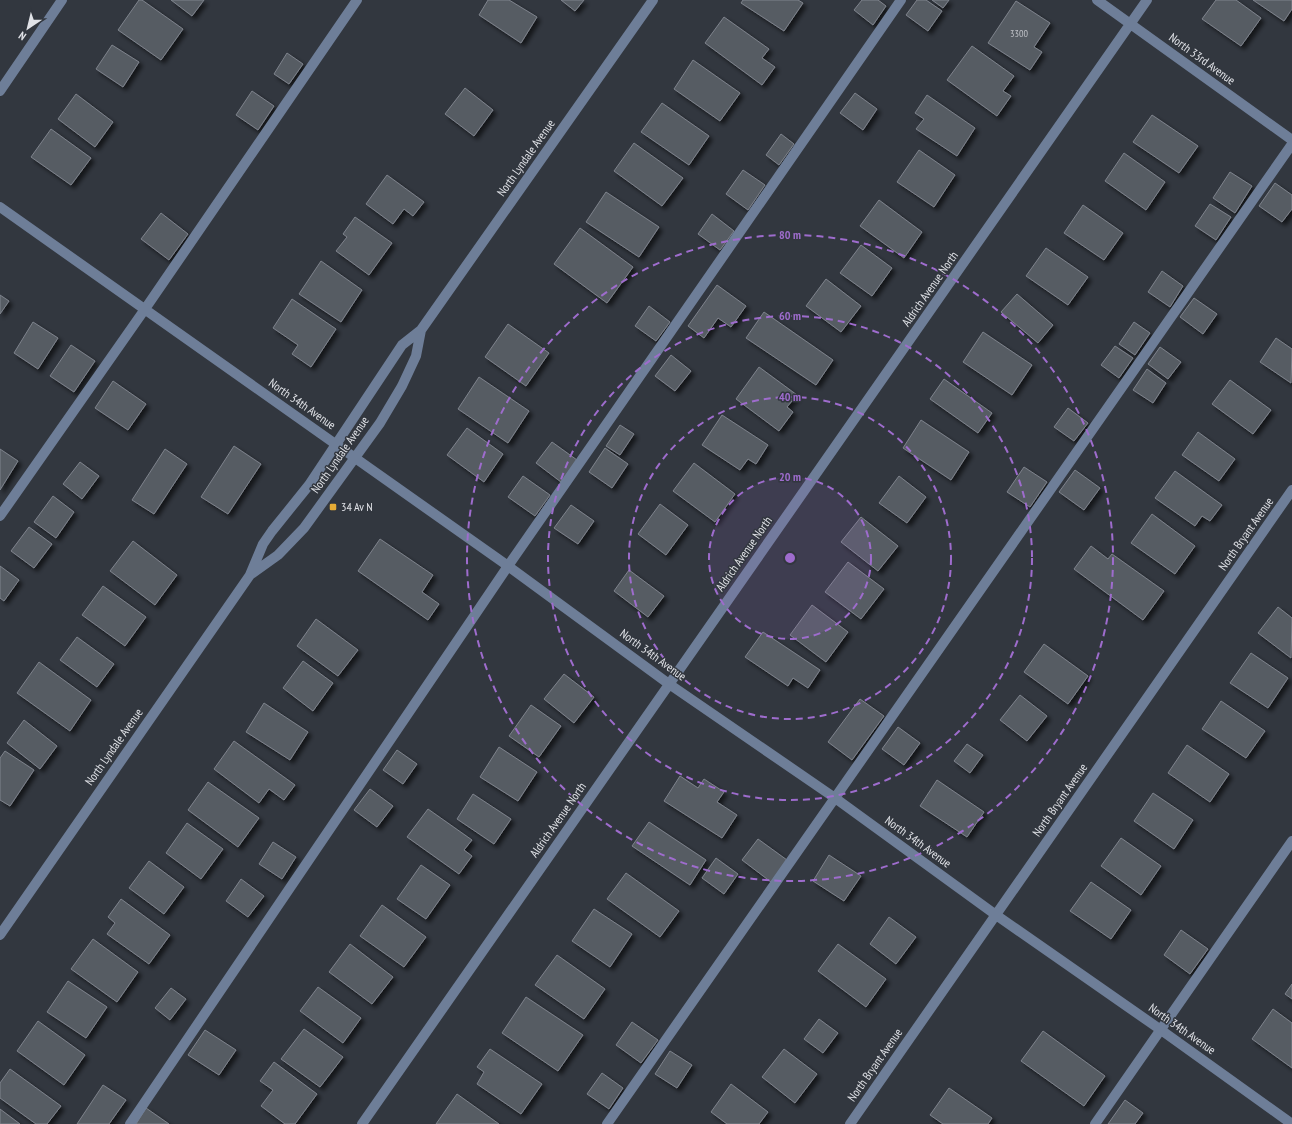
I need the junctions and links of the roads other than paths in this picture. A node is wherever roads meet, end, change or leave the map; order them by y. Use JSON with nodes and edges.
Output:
{"nodes":[{"id":1,"x":62,"y":0,"type":"edge"},
{"id":2,"x":358,"y":0,"type":"edge"},
{"id":3,"x":653,"y":0,"type":"edge"},
{"id":4,"x":901,"y":0,"type":"edge"},
{"id":5,"x":1097,"y":0,"type":"edge"},
{"id":6,"x":1147,"y":0,"type":"edge"},
{"id":7,"x":1131,"y":24,"type":"junction"},
{"id":8,"x":0,"y":91,"type":"edge"},
{"id":9,"x":1292,"y":140,"type":"edge"},
{"id":10,"x":1292,"y":144,"type":"edge"},
{"id":11,"x":0,"y":207,"type":"edge"},
{"id":12,"x":145,"y":309,"type":"junction"},
{"id":13,"x":421,"y":330,"type":"junction"},
{"id":14,"x":336,"y":445,"type":"junction"},
{"id":15,"x":355,"y":458,"type":"junction"},
{"id":16,"x":1292,"y":490,"type":"edge"},
{"id":17,"x":0,"y":516,"type":"edge"},
{"id":18,"x":508,"y":566,"type":"junction"},
{"id":19,"x":250,"y":574,"type":"junction"},
{"id":20,"x":670,"y":684,"type":"junction"},
{"id":21,"x":836,"y":798,"type":"junction"},
{"id":22,"x":1292,"y":841,"type":"edge"},
{"id":23,"x":996,"y":915,"type":"junction"},
{"id":24,"x":0,"y":935,"type":"edge"},
{"id":25,"x":1161,"y":1030,"type":"junction"},
{"id":26,"x":130,"y":1124,"type":"edge"},
{"id":27,"x":362,"y":1124,"type":"edge"},
{"id":28,"x":608,"y":1124,"type":"edge"},
{"id":29,"x":850,"y":1124,"type":"edge"},
{"id":30,"x":1095,"y":1124,"type":"edge"},
{"id":31,"x":1292,"y":1124,"type":"edge"}],
"edges":[{"from":1,"to":8,"type":"street"},
{"from":2,"to":12,"type":"street"},
{"from":3,"to":13,"type":"street","name":"North Lyndale Avenue"},
{"from":4,"to":18,"type":"street"},
{"from":5,"to":7,"type":"street","name":"North 33rd Avenue"},
{"from":6,"to":7,"type":"street","name":"Aldrich Avenue North"},
{"from":7,"to":9,"type":"street","name":"North 33rd Avenue"},
{"from":7,"to":20,"type":"street","name":"Aldrich Avenue North"},
{"from":10,"to":21,"type":"street"},
{"from":11,"to":12,"type":"street","name":"North 34th Avenue"},
{"from":12,"to":14,"type":"street","name":"North 34th Avenue"},
{"from":12,"to":17,"type":"street"},
{"from":13,"to":14,"type":"street","name":"North Lyndale Avenue"},
{"from":13,"to":15,"type":"street","name":"North Lyndale Avenue"},
{"from":14,"to":15,"type":"street","name":"North 34th Avenue"},
{"from":14,"to":19,"type":"street","name":"North Lyndale Avenue"},
{"from":15,"to":18,"type":"street","name":"North 34th Avenue"},
{"from":15,"to":19,"type":"street","name":"North Lyndale Avenue"},
{"from":16,"to":23,"type":"street","name":"North Bryant Avenue"},
{"from":18,"to":20,"type":"street","name":"North 34th Avenue"},
{"from":18,"to":26,"type":"street"},
{"from":19,"to":24,"type":"street","name":"North Lyndale Avenue"},
{"from":20,"to":21,"type":"street","name":"North 34th Avenue"},
{"from":20,"to":27,"type":"street","name":"Aldrich Avenue North"},
{"from":21,"to":23,"type":"street","name":"North 34th Avenue"},
{"from":21,"to":28,"type":"street"},
{"from":22,"to":25,"type":"street"},
{"from":23,"to":25,"type":"street","name":"North 34th Avenue"},
{"from":23,"to":29,"type":"street","name":"North Bryant Avenue"},
{"from":25,"to":30,"type":"street"},
{"from":25,"to":31,"type":"street","name":"North 34th Avenue"}]}
